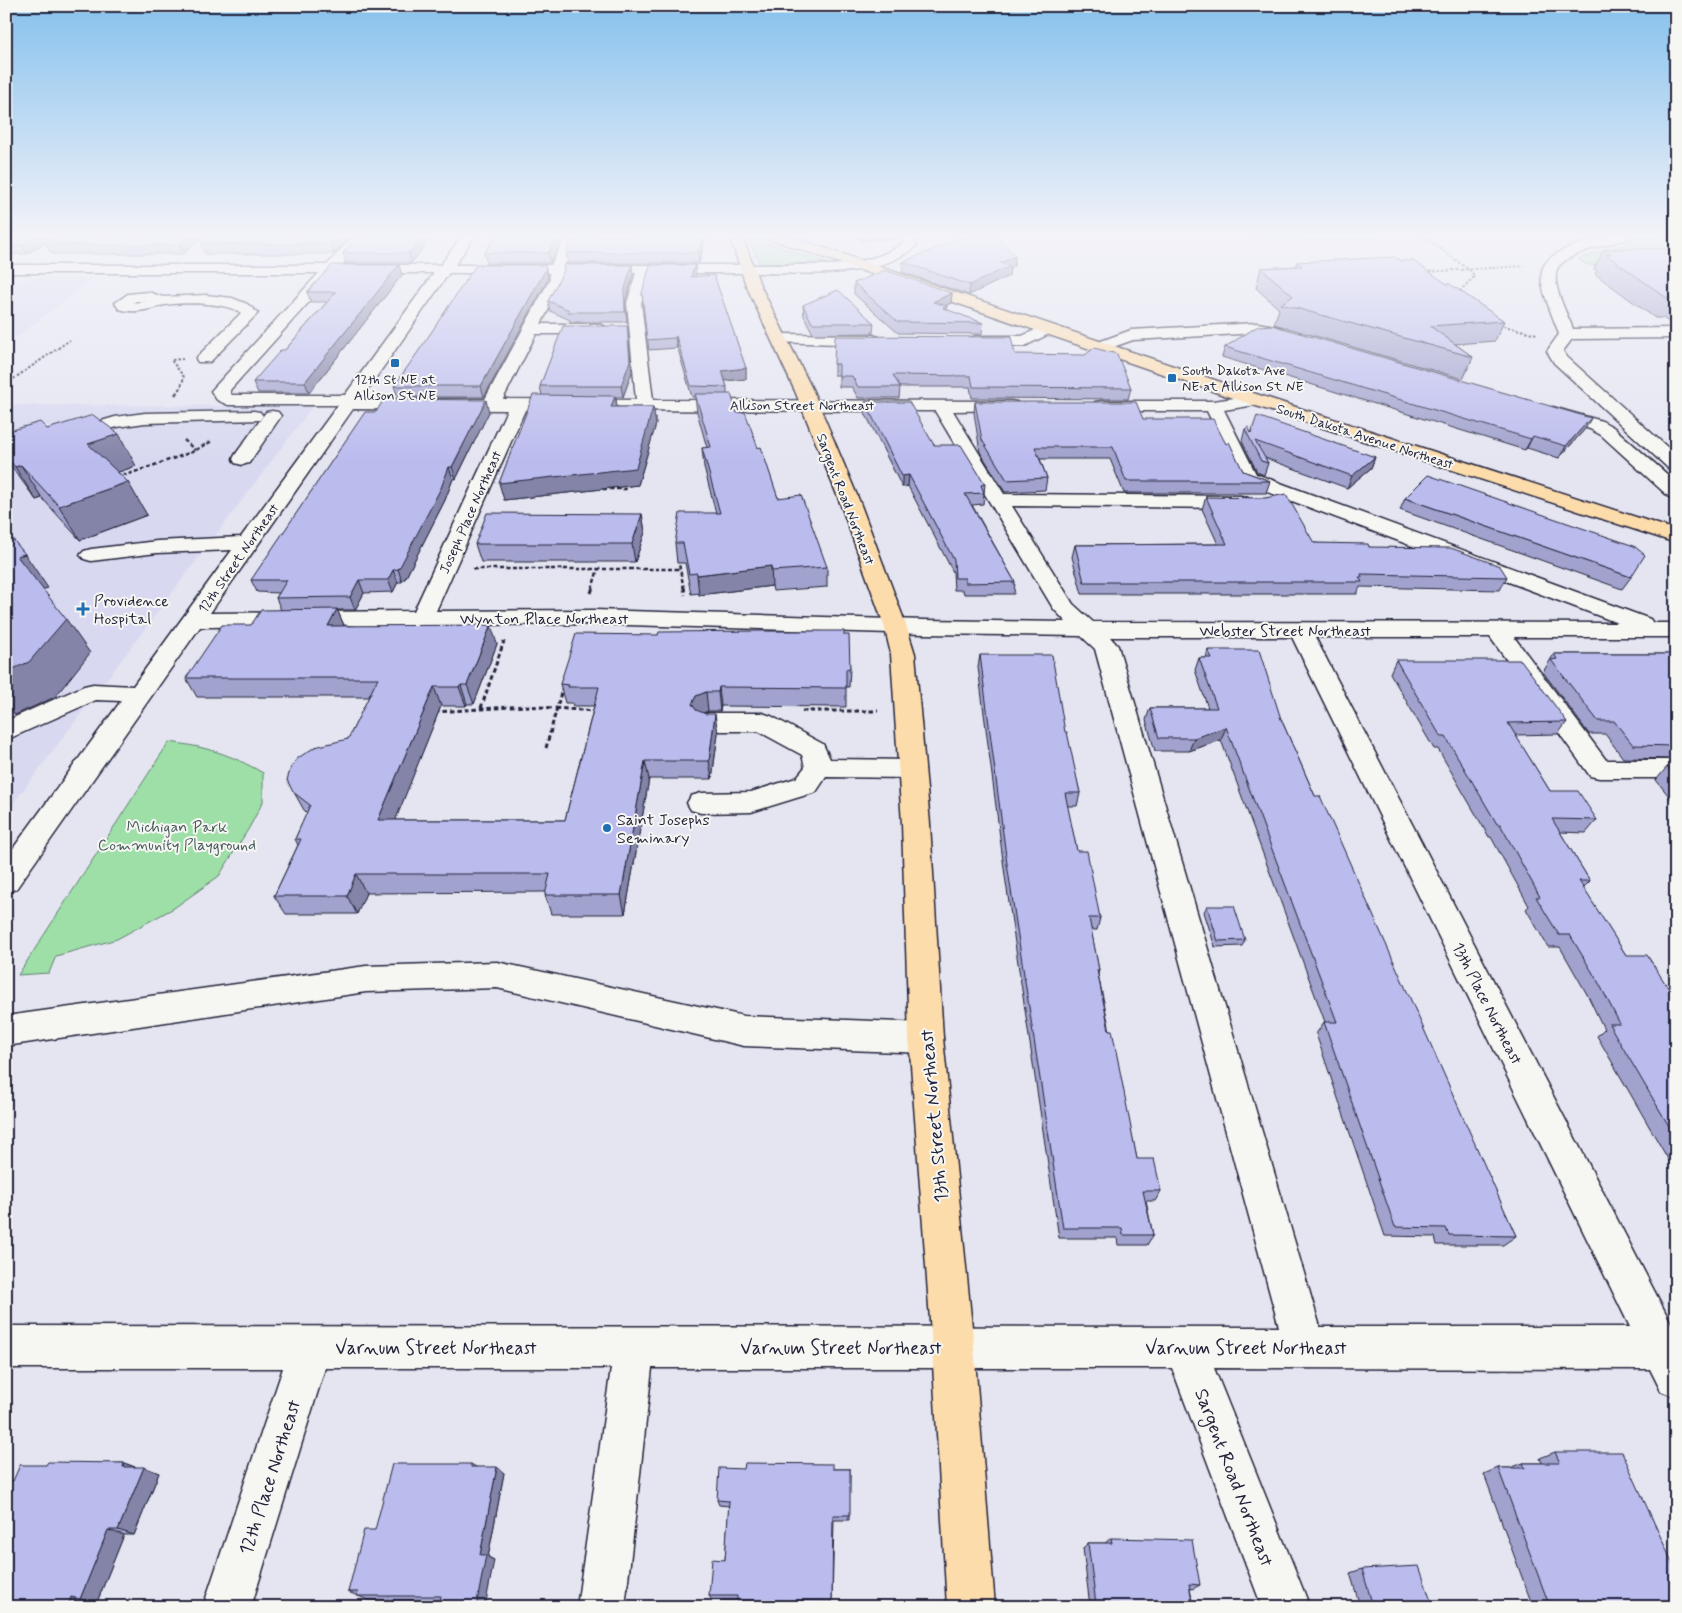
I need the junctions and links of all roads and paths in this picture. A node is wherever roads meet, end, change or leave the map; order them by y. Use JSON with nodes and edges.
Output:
{"nodes":[{"id":1,"x":247,"y":310,"type":"edge"},
{"id":2,"x":293,"y":310,"type":"edge"},
{"id":3,"x":414,"y":310,"type":"edge"},
{"id":4,"x":541,"y":310,"type":"edge"},
{"id":5,"x":635,"y":310,"type":"edge"},
{"id":6,"x":766,"y":310,"type":"edge"},
{"id":7,"x":993,"y":310,"type":"edge"},
{"id":8,"x":1559,"y":310,"type":"edge"},
{"id":9,"x":1493,"y":324,"type":"edge"},
{"id":10,"x":531,"y":329,"type":"junction"},
{"id":11,"x":637,"y":329,"type":"junction"},
{"id":12,"x":1048,"y":329,"type":"junction"},
{"id":13,"x":1095,"y":330,"type":"dead end"},
{"id":14,"x":1676,"y":333,"type":"edge"},
{"id":15,"x":883,"y":334,"type":"edge"},
{"id":16,"x":1628,"y":334,"type":"junction"},
{"id":17,"x":1566,"y":337,"type":"junction"},
{"id":18,"x":1303,"y":338,"type":"edge"},
{"id":19,"x":780,"y":339,"type":"junction"},
{"id":20,"x":1077,"y":339,"type":"junction"},
{"id":21,"x":70,"y":340,"type":"dead end"},
{"id":22,"x":959,"y":341,"type":"edge"},
{"id":23,"x":1099,"y":347,"type":"junction"},
{"id":24,"x":1668,"y":348,"type":"dead end"},
{"id":25,"x":204,"y":359,"type":"joint"},
{"id":26,"x":6,"y":384,"type":"edge"},
{"id":27,"x":174,"y":397,"type":"dead end"},
{"id":28,"x":1256,"y":400,"type":"junction"},
{"id":29,"x":491,"y":405,"type":"junction"},
{"id":30,"x":518,"y":405,"type":"junction"},
{"id":31,"x":646,"y":405,"type":"junction"},
{"id":32,"x":809,"y":405,"type":"junction"},
{"id":33,"x":346,"y":406,"type":"junction"},
{"id":34,"x":941,"y":406,"type":"junction"},
{"id":35,"x":1028,"y":406,"type":"edge"},
{"id":36,"x":1087,"y":406,"type":"edge"},
{"id":37,"x":1213,"y":406,"type":"junction"},
{"id":38,"x":1539,"y":408,"type":"edge"},
{"id":39,"x":272,"y":416,"type":"junction"},
{"id":40,"x":213,"y":440,"type":"dead end"},
{"id":41,"x":6,"y":455,"type":"edge"},
{"id":42,"x":242,"y":459,"type":"dead end"},
{"id":43,"x":1676,"y":465,"type":"edge"},
{"id":44,"x":123,"y":473,"type":"dead end"},
{"id":45,"x":599,"y":489,"type":"edge"},
{"id":46,"x":628,"y":489,"type":"edge"},
{"id":47,"x":1676,"y":493,"type":"edge"},
{"id":48,"x":1296,"y":497,"type":"junction"},
{"id":49,"x":998,"y":500,"type":"junction"},
{"id":50,"x":1676,"y":537,"type":"edge"},
{"id":51,"x":248,"y":543,"type":"junction"},
{"id":52,"x":676,"y":551,"type":"edge"},
{"id":53,"x":90,"y":555,"type":"dead end"},
{"id":54,"x":469,"y":569,"type":"dead end"},
{"id":55,"x":598,"y":569,"type":"junction"},
{"id":56,"x":680,"y":569,"type":"junction"},
{"id":57,"x":590,"y":596,"type":"dead end"},
{"id":58,"x":685,"y":600,"type":"dead end"},
{"id":59,"x":422,"y":618,"type":"junction"},
{"id":60,"x":194,"y":620,"type":"junction"},
{"id":61,"x":895,"y":626,"type":"junction"},
{"id":62,"x":1087,"y":629,"type":"junction"},
{"id":63,"x":1300,"y":630,"type":"junction"},
{"id":64,"x":1497,"y":630,"type":"junction"},
{"id":65,"x":1669,"y":633,"type":"edge"},
{"id":66,"x":506,"y":638,"type":"dead end"},
{"id":67,"x":565,"y":682,"type":"edge"},
{"id":68,"x":140,"y":694,"type":"junction"},
{"id":69,"x":481,"y":708,"type":"junction"},
{"id":70,"x":557,"y":708,"type":"junction"},
{"id":71,"x":597,"y":711,"type":"edge"},
{"id":72,"x":802,"y":711,"type":"edge"},
{"id":73,"x":879,"y":711,"type":"dead end"},
{"id":74,"x":434,"y":712,"type":"edge"},
{"id":75,"x":709,"y":722,"type":"edge"},
{"id":76,"x":6,"y":731,"type":"edge"},
{"id":77,"x":546,"y":748,"type":"dead end"},
{"id":78,"x":819,"y":768,"type":"junction"},
{"id":79,"x":912,"y":769,"type":"junction"},
{"id":80,"x":1676,"y":769,"type":"edge"},
{"id":81,"x":702,"y":803,"type":"dead end"},
{"id":82,"x":6,"y":881,"type":"edge"},
{"id":83,"x":6,"y":1031,"type":"edge"},
{"id":84,"x":926,"y":1038,"type":"junction"},
{"id":85,"x":311,"y":1347,"type":"junction"},
{"id":86,"x":634,"y":1347,"type":"junction"},
{"id":87,"x":953,"y":1347,"type":"junction"},
{"id":88,"x":1185,"y":1347,"type":"junction"},
{"id":89,"x":1305,"y":1347,"type":"junction"},
{"id":90,"x":10,"y":1354,"type":"edge"},
{"id":91,"x":1671,"y":1357,"type":"edge"},
{"id":92,"x":227,"y":1607,"type":"edge"},
{"id":93,"x":601,"y":1607,"type":"edge"},
{"id":94,"x":971,"y":1607,"type":"edge"},
{"id":95,"x":1286,"y":1607,"type":"edge"}],
"edges":[{"from":1,"to":25,"type":"street"},
{"from":2,"to":33,"type":"street"},
{"from":3,"to":33,"type":"street","name":"12th Street Northeast"},
{"from":4,"to":10,"type":"street"},
{"from":5,"to":11,"type":"street"},
{"from":6,"to":19,"type":"main road","name":"Sargent Road Northeast"},
{"from":7,"to":12,"type":"main road","name":"South Dakota Avenue Northeast"},
{"from":8,"to":17,"type":"street"},
{"from":9,"to":17,"type":"path"},
{"from":10,"to":11,"type":"street"},
{"from":10,"to":29,"type":"street"},
{"from":11,"to":31,"type":"street"},
{"from":12,"to":20,"type":"main road","name":"South Dakota Avenue Northeast"},
{"from":12,"to":22,"type":"street"},
{"from":13,"to":20,"type":"street"},
{"from":14,"to":16,"type":"street"},
{"from":15,"to":19,"type":"street"},
{"from":16,"to":17,"type":"street"},
{"from":16,"to":24,"type":"street"},
{"from":17,"to":43,"type":"street"},
{"from":18,"to":23,"type":"street"},
{"from":19,"to":32,"type":"main road","name":"Sargent Road Northeast"},
{"from":20,"to":23,"type":"main road","name":"South Dakota Avenue Northeast"},
{"from":21,"to":26,"type":"path"},
{"from":23,"to":28,"type":"main road","name":"South Dakota Avenue Northeast"},
{"from":25,"to":27,"type":"path"},
{"from":28,"to":37,"type":"street"},
{"from":28,"to":50,"type":"main road","name":"South Dakota Avenue Northeast"},
{"from":29,"to":30,"type":"street","name":"Allison Street Northeast"},
{"from":29,"to":33,"type":"street","name":"Allison Street Northeast"},
{"from":30,"to":31,"type":"street","name":"Allison Street Northeast"},
{"from":30,"to":59,"type":"street","name":"Joseph Place Northeast"},
{"from":31,"to":32,"type":"street","name":"Allison Street Northeast"},
{"from":32,"to":34,"type":"street","name":"Allison Street Northeast"},
{"from":32,"to":61,"type":"main road","name":"Sargent Road Northeast"},
{"from":33,"to":39,"type":"street"},
{"from":33,"to":51,"type":"street","name":"12th Street Northeast"},
{"from":34,"to":35,"type":"street","name":"Allison Street Northeast"},
{"from":34,"to":49,"type":"street"},
{"from":36,"to":37,"type":"street"},
{"from":37,"to":48,"type":"street"},
{"from":38,"to":47,"type":"street"},
{"from":39,"to":41,"type":"street"},
{"from":39,"to":42,"type":"street"},
{"from":40,"to":44,"type":"path"},
{"from":45,"to":46,"type":"path"},
{"from":48,"to":49,"type":"street"},
{"from":48,"to":65,"type":"street"},
{"from":49,"to":62,"type":"street"},
{"from":51,"to":53,"type":"street"},
{"from":51,"to":60,"type":"street","name":"12th Street Northeast"},
{"from":52,"to":56,"type":"path"},
{"from":54,"to":55,"type":"path"},
{"from":55,"to":56,"type":"path"},
{"from":55,"to":57,"type":"path"},
{"from":56,"to":58,"type":"path"},
{"from":59,"to":60,"type":"street","name":"Wynton Place Northeast"},
{"from":59,"to":61,"type":"street","name":"Wynton Place Northeast"},
{"from":60,"to":68,"type":"street","name":"12th Street Northeast"},
{"from":61,"to":62,"type":"street","name":"Webster Street Northeast"},
{"from":61,"to":79,"type":"main road","name":"13th Street Northeast"},
{"from":62,"to":63,"type":"street","name":"Webster Street Northeast"},
{"from":62,"to":89,"type":"street"},
{"from":63,"to":64,"type":"street","name":"Webster Street Northeast"},
{"from":63,"to":91,"type":"street","name":"13th Place Northeast"},
{"from":64,"to":65,"type":"street","name":"Webster Street Northeast"},
{"from":64,"to":80,"type":"street"},
{"from":66,"to":69,"type":"path"},
{"from":67,"to":70,"type":"path"},
{"from":68,"to":76,"type":"street"},
{"from":68,"to":82,"type":"street","name":"12th Street Northeast"},
{"from":69,"to":70,"type":"path"},
{"from":69,"to":74,"type":"path"},
{"from":70,"to":71,"type":"path"},
{"from":70,"to":77,"type":"path"},
{"from":72,"to":73,"type":"path"},
{"from":75,"to":78,"type":"street"},
{"from":78,"to":79,"type":"street"},
{"from":78,"to":81,"type":"street"},
{"from":79,"to":84,"type":"main road","name":"13th Street Northeast"},
{"from":83,"to":84,"type":"street"},
{"from":84,"to":87,"type":"main road","name":"13th Street Northeast"},
{"from":85,"to":86,"type":"street","name":"Varnum Street Northeast"},
{"from":85,"to":90,"type":"street","name":"Varnum Street Northeast"},
{"from":85,"to":92,"type":"street","name":"12th Place Northeast"},
{"from":86,"to":87,"type":"street","name":"Varnum Street Northeast"},
{"from":86,"to":93,"type":"street"},
{"from":87,"to":88,"type":"street","name":"Varnum Street Northeast"},
{"from":87,"to":94,"type":"main road","name":"13th Street Northeast"},
{"from":88,"to":89,"type":"street","name":"Varnum Street Northeast"},
{"from":88,"to":95,"type":"street","name":"Sargent Road Northeast"},
{"from":89,"to":91,"type":"street","name":"Varnum Street Northeast"}]}
